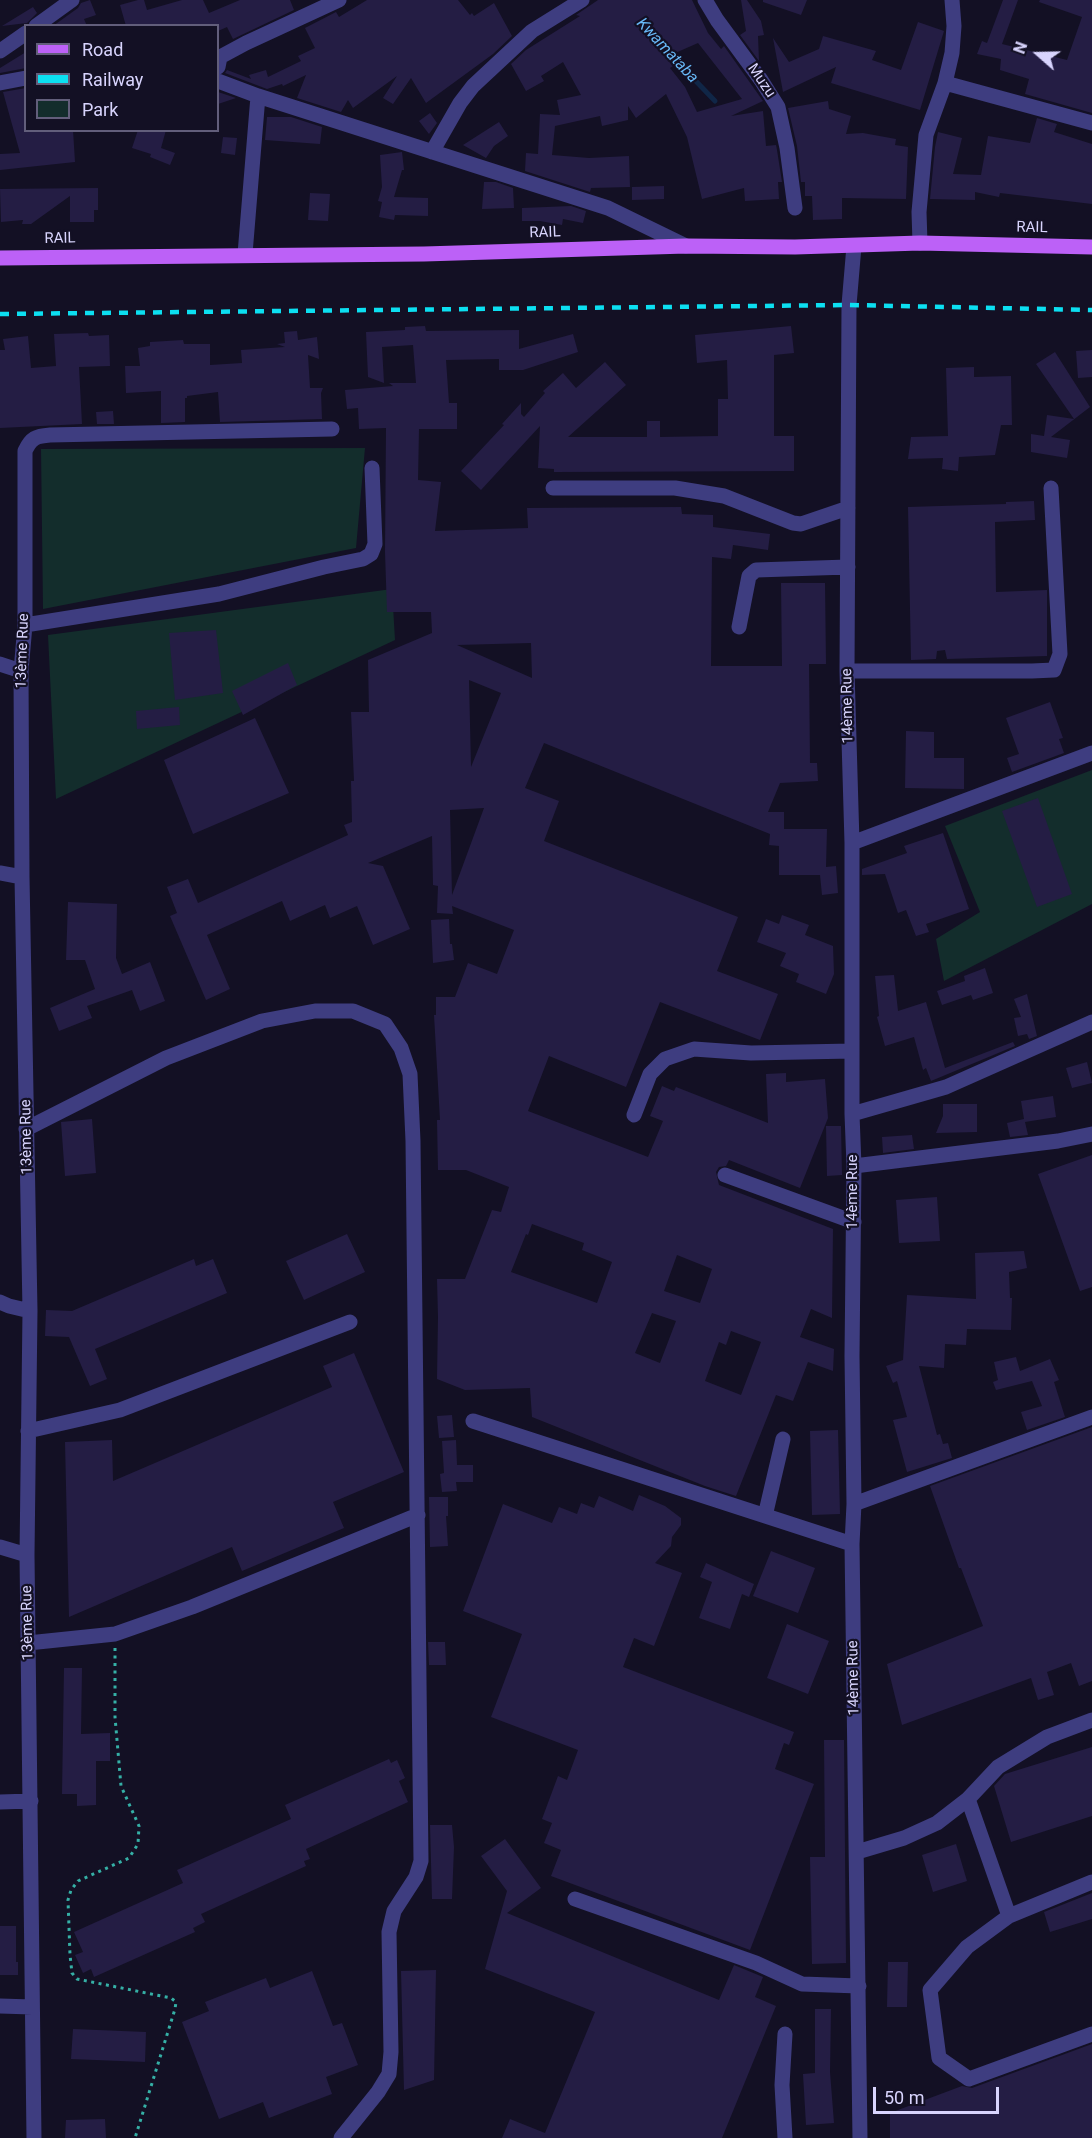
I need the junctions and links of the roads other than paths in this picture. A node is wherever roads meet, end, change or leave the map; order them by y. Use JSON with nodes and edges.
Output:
{"nodes":[{"id":1,"x":72,"y":0,"type":"edge"},
{"id":2,"x":339,"y":0,"type":"edge"},
{"id":3,"x":582,"y":0,"type":"edge"},
{"id":4,"x":705,"y":0,"type":"edge"},
{"id":5,"x":952,"y":0,"type":"edge"},
{"id":6,"x":39,"y":24,"type":"edge"},
{"id":7,"x":24,"y":34,"type":"edge"},
{"id":8,"x":0,"y":51,"type":"edge"},
{"id":9,"x":219,"y":62,"type":"edge"},
{"id":10,"x":24,"y":78,"type":"edge"},
{"id":11,"x":219,"y":81,"type":"edge"},
{"id":12,"x":0,"y":83,"type":"edge"},
{"id":13,"x":945,"y":83,"type":"junction"},
{"id":14,"x":258,"y":96,"type":"junction"},
{"id":15,"x":1092,"y":123,"type":"edge"},
{"id":16,"x":432,"y":152,"type":"junction"},
{"id":17,"x":795,"y":208,"type":"dead end"},
{"id":18,"x":920,"y":243,"type":"junction"},
{"id":19,"x":686,"y":246,"type":"junction"},
{"id":20,"x":854,"y":246,"type":"junction"},
{"id":21,"x":1092,"y":247,"type":"edge"},
{"id":22,"x":244,"y":254,"type":"junction"},
{"id":23,"x":0,"y":258,"type":"edge"},
{"id":24,"x":332,"y":429,"type":"dead end"},
{"id":25,"x":372,"y":468,"type":"dead end"},
{"id":26,"x":553,"y":488,"type":"dead end"},
{"id":27,"x":1051,"y":488,"type":"dead end"},
{"id":28,"x":848,"y":508,"type":"junction"},
{"id":29,"x":848,"y":567,"type":"junction"},
{"id":30,"x":25,"y":625,"type":"junction"},
{"id":31,"x":739,"y":627,"type":"dead end"},
{"id":32,"x":0,"y":664,"type":"edge"},
{"id":33,"x":848,"y":670,"type":"junction"},
{"id":34,"x":21,"y":671,"type":"junction"},
{"id":35,"x":1092,"y":753,"type":"edge"},
{"id":36,"x":852,"y":843,"type":"junction"},
{"id":37,"x":0,"y":873,"type":"edge"},
{"id":38,"x":22,"y":877,"type":"junction"},
{"id":39,"x":1092,"y":1022,"type":"edge"},
{"id":40,"x":852,"y":1052,"type":"junction"},
{"id":41,"x":852,"y":1114,"type":"junction"},
{"id":42,"x":634,"y":1115,"type":"dead end"},
{"id":43,"x":26,"y":1129,"type":"junction"},
{"id":44,"x":1092,"y":1134,"type":"edge"},
{"id":45,"x":854,"y":1166,"type":"junction"},
{"id":46,"x":724,"y":1175,"type":"dead end"},
{"id":47,"x":854,"y":1222,"type":"junction"},
{"id":48,"x":0,"y":1302,"type":"edge"},
{"id":49,"x":30,"y":1311,"type":"junction"},
{"id":50,"x":350,"y":1322,"type":"dead end"},
{"id":51,"x":1092,"y":1417,"type":"edge"},
{"id":52,"x":473,"y":1421,"type":"dead end"},
{"id":53,"x":28,"y":1431,"type":"junction"},
{"id":54,"x":783,"y":1439,"type":"dead end"},
{"id":55,"x":854,"y":1504,"type":"junction"},
{"id":56,"x":418,"y":1515,"type":"junction"},
{"id":57,"x":765,"y":1516,"type":"junction"},
{"id":58,"x":852,"y":1544,"type":"junction"},
{"id":59,"x":0,"y":1547,"type":"edge"},
{"id":60,"x":27,"y":1555,"type":"junction"},
{"id":61,"x":28,"y":1643,"type":"junction"},
{"id":62,"x":1092,"y":1720,"type":"edge"},
{"id":63,"x":968,"y":1799,"type":"junction"},
{"id":64,"x":31,"y":1801,"type":"junction"},
{"id":65,"x":0,"y":1802,"type":"edge"},
{"id":66,"x":857,"y":1852,"type":"junction"},
{"id":67,"x":1092,"y":1882,"type":"edge"},
{"id":68,"x":574,"y":1899,"type":"dead end"},
{"id":69,"x":1009,"y":1916,"type":"junction"},
{"id":70,"x":858,"y":1986,"type":"junction"},
{"id":71,"x":0,"y":2006,"type":"edge"},
{"id":72,"x":32,"y":2007,"type":"junction"},
{"id":73,"x":785,"y":2034,"type":"dead end"},
{"id":74,"x":1092,"y":2034,"type":"edge"},
{"id":75,"x":34,"y":2138,"type":"edge"},
{"id":76,"x":341,"y":2138,"type":"edge"},
{"id":77,"x":784,"y":2138,"type":"edge"},
{"id":78,"x":860,"y":2138,"type":"edge"}],
"edges":[{"from":1,"to":6,"type":"street"},
{"from":2,"to":9,"type":"street"},
{"from":3,"to":16,"type":"street"},
{"from":4,"to":17,"type":"street","name":"Muzu"},
{"from":5,"to":13,"type":"street"},
{"from":7,"to":8,"type":"street"},
{"from":10,"to":12,"type":"street"},
{"from":11,"to":14,"type":"street"},
{"from":13,"to":15,"type":"street"},
{"from":13,"to":18,"type":"street"},
{"from":14,"to":16,"type":"street"},
{"from":14,"to":22,"type":"street"},
{"from":16,"to":19,"type":"street"},
{"from":18,"to":20,"type":"main road","name":"RAIL"},
{"from":18,"to":21,"type":"main road","name":"RAIL"},
{"from":19,"to":20,"type":"main road","name":"RAIL"},
{"from":19,"to":22,"type":"main road","name":"RAIL"},
{"from":20,"to":28,"type":"street","name":"14ème Rue"},
{"from":22,"to":23,"type":"main road","name":"RAIL"},
{"from":24,"to":30,"type":"street","name":"13ème Rue"},
{"from":25,"to":30,"type":"street"},
{"from":26,"to":28,"type":"street"},
{"from":27,"to":33,"type":"street"},
{"from":28,"to":29,"type":"street","name":"14ème Rue"},
{"from":29,"to":31,"type":"street"},
{"from":29,"to":33,"type":"street","name":"14ème Rue"},
{"from":30,"to":34,"type":"street","name":"13ème Rue"},
{"from":32,"to":34,"type":"street"},
{"from":33,"to":36,"type":"street","name":"14ème Rue"},
{"from":34,"to":38,"type":"street","name":"13ème Rue"},
{"from":35,"to":36,"type":"street"},
{"from":36,"to":40,"type":"street","name":"14ème Rue"},
{"from":37,"to":38,"type":"street"},
{"from":38,"to":43,"type":"street","name":"13ème Rue"},
{"from":39,"to":41,"type":"street"},
{"from":40,"to":41,"type":"street","name":"14ème Rue"},
{"from":40,"to":42,"type":"street"},
{"from":41,"to":45,"type":"street","name":"14ème Rue"},
{"from":43,"to":49,"type":"street","name":"13ème Rue"},
{"from":43,"to":56,"type":"street"},
{"from":44,"to":45,"type":"street"},
{"from":45,"to":47,"type":"street","name":"14ème Rue"},
{"from":46,"to":47,"type":"street"},
{"from":47,"to":55,"type":"street","name":"14ème Rue"},
{"from":48,"to":49,"type":"street"},
{"from":49,"to":53,"type":"street","name":"13ème Rue"},
{"from":50,"to":53,"type":"street"},
{"from":51,"to":55,"type":"street"},
{"from":52,"to":57,"type":"street"},
{"from":53,"to":60,"type":"street","name":"13ème Rue"},
{"from":54,"to":57,"type":"street"},
{"from":55,"to":58,"type":"street","name":"14ème Rue"},
{"from":56,"to":61,"type":"street"},
{"from":56,"to":76,"type":"street"},
{"from":57,"to":58,"type":"street"},
{"from":58,"to":66,"type":"street","name":"14ème Rue"},
{"from":59,"to":60,"type":"street"},
{"from":60,"to":61,"type":"street","name":"13ème Rue"},
{"from":61,"to":64,"type":"street","name":"13ème Rue"},
{"from":62,"to":63,"type":"street"},
{"from":63,"to":66,"type":"street"},
{"from":63,"to":69,"type":"street"},
{"from":64,"to":65,"type":"street"},
{"from":64,"to":72,"type":"street","name":"13ème Rue"},
{"from":66,"to":70,"type":"street","name":"14ème Rue"},
{"from":67,"to":69,"type":"street"},
{"from":68,"to":70,"type":"street"},
{"from":69,"to":74,"type":"street"},
{"from":70,"to":78,"type":"street","name":"14ème Rue"},
{"from":71,"to":72,"type":"street"},
{"from":72,"to":75,"type":"street","name":"13ème Rue"},
{"from":73,"to":77,"type":"street"}]}
